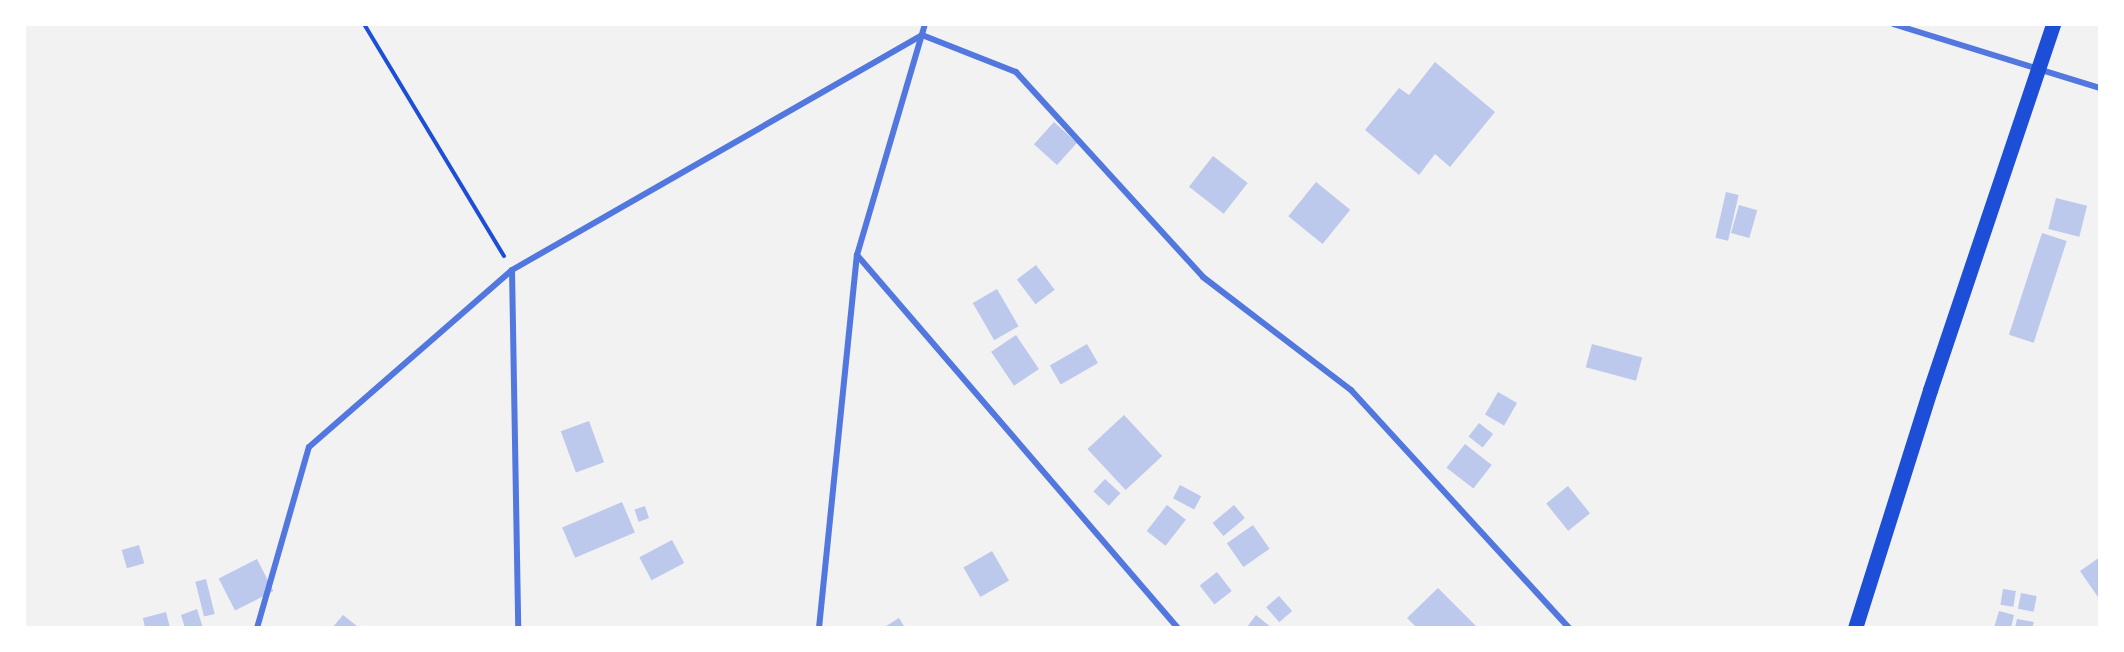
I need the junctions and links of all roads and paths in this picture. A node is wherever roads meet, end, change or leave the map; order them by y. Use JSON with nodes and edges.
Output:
{"nodes":[{"id":1,"x":364,"y":24,"type":"edge"},
{"id":2,"x":925,"y":24,"type":"edge"},
{"id":3,"x":1893,"y":24,"type":"edge"},
{"id":4,"x":2053,"y":24,"type":"edge"},
{"id":5,"x":922,"y":35,"type":"junction"},
{"id":6,"x":2039,"y":69,"type":"junction"},
{"id":7,"x":2100,"y":88,"type":"edge"},
{"id":8,"x":857,"y":255,"type":"junction"},
{"id":9,"x":512,"y":270,"type":"junction"},
{"id":10,"x":257,"y":628,"type":"edge"},
{"id":11,"x":518,"y":628,"type":"edge"},
{"id":12,"x":819,"y":628,"type":"edge"},
{"id":13,"x":1178,"y":628,"type":"edge"},
{"id":14,"x":1569,"y":628,"type":"edge"},
{"id":15,"x":1855,"y":628,"type":"edge"}],
"edges":[{"from":1,"to":9,"type":"path"},
{"from":2,"to":5,"type":"street"},
{"from":3,"to":6,"type":"street"},
{"from":4,"to":6,"type":"main road"},
{"from":5,"to":8,"type":"street"},
{"from":5,"to":9,"type":"street"},
{"from":5,"to":14,"type":"street"},
{"from":6,"to":7,"type":"street"},
{"from":6,"to":15,"type":"main road"},
{"from":8,"to":12,"type":"street"},
{"from":8,"to":13,"type":"street"},
{"from":9,"to":10,"type":"street"},
{"from":9,"to":11,"type":"street"}]}
